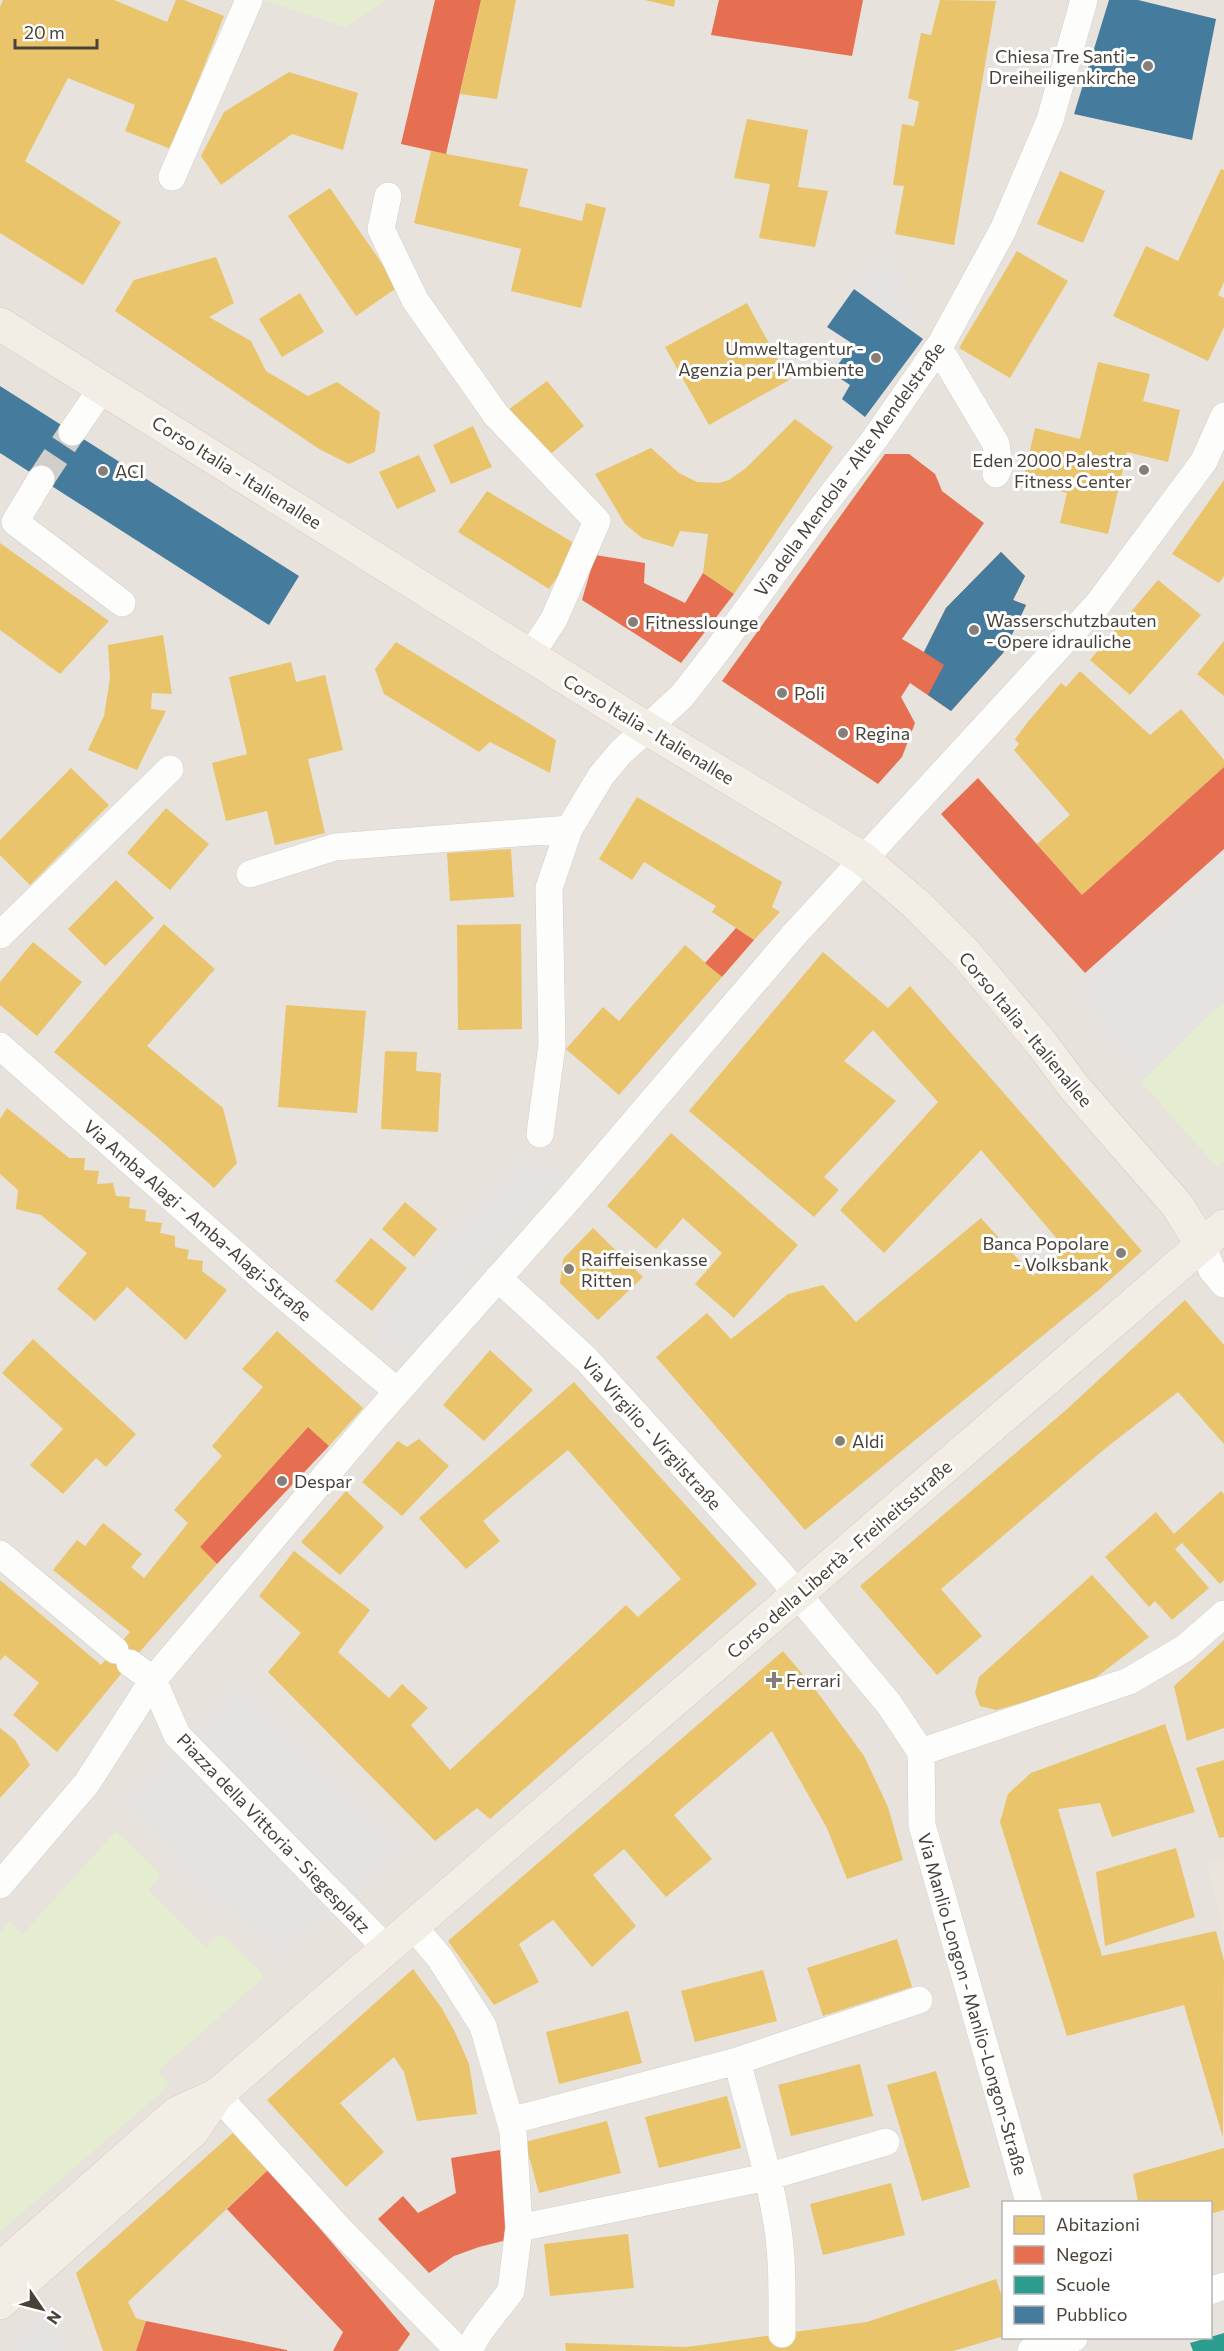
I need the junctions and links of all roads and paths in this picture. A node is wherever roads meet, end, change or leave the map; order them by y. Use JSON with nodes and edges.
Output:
{"nodes":[{"id":1,"x":249,"y":0,"type":"edge"},
{"id":2,"x":1084,"y":0,"type":"edge"},
{"id":3,"x":172,"y":177,"type":"dead end"},
{"id":4,"x":388,"y":196,"type":"dead end"},
{"id":5,"x":0,"y":324,"type":"edge"},
{"id":6,"x":937,"y":350,"type":"junction"},
{"id":7,"x":103,"y":387,"type":"junction"},
{"id":8,"x":1224,"y":416,"type":"edge"},
{"id":9,"x":72,"y":432,"type":"tunnel mouth"},
{"id":10,"x":996,"y":474,"type":"dead end"},
{"id":11,"x":41,"y":480,"type":"tunnel mouth"},
{"id":12,"x":122,"y":603,"type":"dead end"},
{"id":13,"x":530,"y":656,"type":"junction"},
{"id":14,"x":646,"y":728,"type":"junction"},
{"id":15,"x":170,"y":769,"type":"dead end"},
{"id":16,"x":569,"y":829,"type":"junction"},
{"id":17,"x":862,"y":858,"type":"junction"},
{"id":18,"x":250,"y":874,"type":"dead end"},
{"id":19,"x":0,"y":935,"type":"edge"},
{"id":20,"x":0,"y":1046,"type":"edge"},
{"id":21,"x":540,"y":1134,"type":"dead end"},
{"id":22,"x":1213,"y":1236,"type":"edge"},
{"id":23,"x":498,"y":1278,"type":"junction"},
{"id":24,"x":1224,"y":1284,"type":"edge"},
{"id":25,"x":397,"y":1391,"type":"junction"},
{"id":26,"x":0,"y":1554,"type":"edge"},
{"id":27,"x":797,"y":1595,"type":"junction"},
{"id":28,"x":1224,"y":1614,"type":"edge"},
{"id":29,"x":153,"y":1680,"type":"junction"},
{"id":30,"x":921,"y":1752,"type":"junction"},
{"id":31,"x":0,"y":1885,"type":"edge"},
{"id":32,"x":453,"y":1891,"type":"joint"},
{"id":33,"x":413,"y":1926,"type":"junction"},
{"id":34,"x":387,"y":1948,"type":"junction"},
{"id":35,"x":920,"y":2000,"type":"dead end"},
{"id":36,"x":737,"y":2061,"type":"junction"},
{"id":37,"x":217,"y":2095,"type":"junction"},
{"id":38,"x":510,"y":2121,"type":"junction"},
{"id":39,"x":886,"y":2142,"type":"dead end"},
{"id":40,"x":767,"y":2177,"type":"junction"},
{"id":41,"x":1029,"y":2201,"type":"edge"},
{"id":42,"x":519,"y":2229,"type":"junction"},
{"id":43,"x":0,"y":2269,"type":"edge"},
{"id":44,"x":0,"y":2303,"type":"edge"},
{"id":45,"x":783,"y":2334,"type":"dead end"},
{"id":46,"x":1067,"y":2339,"type":"edge"},
{"id":47,"x":459,"y":2351,"type":"edge"},
{"id":48,"x":468,"y":2351,"type":"edge"},
{"id":49,"x":1031,"y":2351,"type":"edge"}],
"edges":[{"from":1,"to":3,"type":"street"},
{"from":2,"to":6,"type":"street","name":"Via della Mendola - Alte Mendelstraße"},
{"from":4,"to":13,"type":"street"},
{"from":5,"to":7,"type":"main road","name":"Corso Italia - Italienallee"},
{"from":6,"to":10,"type":"street"},
{"from":6,"to":14,"type":"street","name":"Via della Mendola - Alte Mendelstraße"},
{"from":7,"to":9,"type":"street"},
{"from":7,"to":13,"type":"main road","name":"Corso Italia - Italienallee"},
{"from":8,"to":17,"type":"street"},
{"from":11,"to":12,"type":"street"},
{"from":13,"to":14,"type":"main road","name":"Corso Italia - Italienallee"},
{"from":14,"to":16,"type":"street","name":"Via della Mendola - Alte Mendelstraße"},
{"from":14,"to":17,"type":"main road","name":"Corso Italia - Italienallee"},
{"from":15,"to":19,"type":"street"},
{"from":16,"to":18,"type":"street"},
{"from":16,"to":21,"type":"street","name":"Via della Mendola - Alte Mendelstraße"},
{"from":17,"to":22,"type":"main road","name":"Corso Italia - Italienallee"},
{"from":17,"to":23,"type":"street"},
{"from":20,"to":25,"type":"street","name":"Via Amba Alagi - Amba-Alagi-Straße"},
{"from":22,"to":24,"type":"street"},
{"from":22,"to":27,"type":"main road","name":"Corso della Libertà - Freiheitsstraße"},
{"from":23,"to":25,"type":"street"},
{"from":23,"to":27,"type":"street","name":"Via Virgilio - Virgilstraße"},
{"from":25,"to":29,"type":"street"},
{"from":26,"to":29,"type":"street"},
{"from":27,"to":30,"type":"street"},
{"from":27,"to":32,"type":"main road","name":"Corso della Libertà - Freiheitsstraße"},
{"from":28,"to":30,"type":"street"},
{"from":29,"to":31,"type":"street"},
{"from":29,"to":34,"type":"street","name":"Piazza della Vittoria - Siegesplatz"},
{"from":30,"to":41,"type":"street","name":"Via Manlio Longon - Manlio-Longon-Straße"},
{"from":32,"to":33,"type":"main road","name":"Piazza della Vittoria - Siegesplatz"},
{"from":33,"to":34,"type":"main road","name":"Piazza della Vittoria - Siegesplatz"},
{"from":33,"to":38,"type":"street"},
{"from":34,"to":37,"type":"main road","name":"Piazza della Vittoria - Siegesplatz"},
{"from":35,"to":36,"type":"street"},
{"from":36,"to":38,"type":"street"},
{"from":36,"to":40,"type":"street"},
{"from":37,"to":43,"type":"main road","name":"Piazza della Vittoria - Siegesplatz"},
{"from":37,"to":44,"type":"main road","name":"Piazza della Vittoria - Siegesplatz"},
{"from":37,"to":47,"type":"street"},
{"from":38,"to":42,"type":"street"},
{"from":39,"to":40,"type":"street"},
{"from":40,"to":42,"type":"street"},
{"from":40,"to":45,"type":"street"},
{"from":42,"to":48,"type":"street"},
{"from":46,"to":49,"type":"street"}]}
